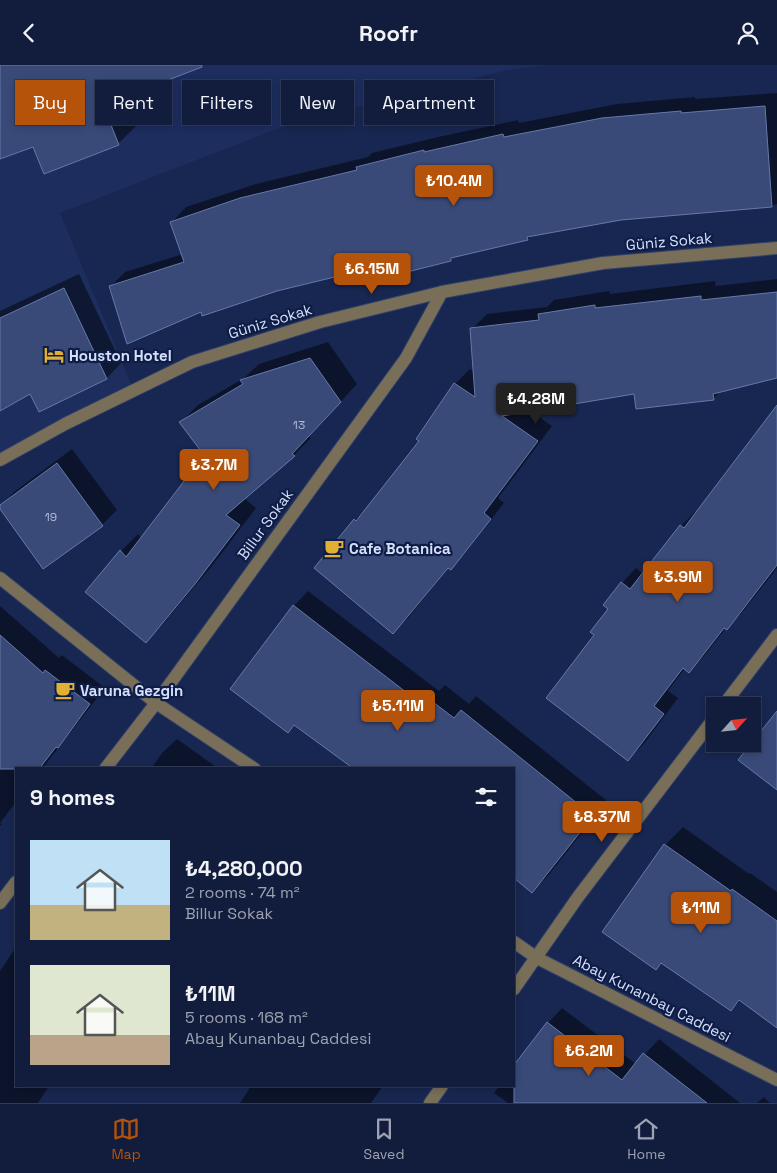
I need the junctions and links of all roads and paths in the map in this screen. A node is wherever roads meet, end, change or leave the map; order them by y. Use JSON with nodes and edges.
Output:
{"nodes":[{"id":1,"x":777,"y":248,"type":"edge"},
{"id":2,"x":442,"y":292,"type":"junction"},
{"id":3,"x":0,"y":460,"type":"edge"},
{"id":4,"x":0,"y":578,"type":"edge"},
{"id":5,"x":777,"y":635,"type":"edge"},
{"id":6,"x":730,"y":697,"type":"edge"},
{"id":7,"x":156,"y":703,"type":"junction"},
{"id":8,"x":706,"y":729,"type":"edge"},
{"id":9,"x":107,"y":767,"type":"edge"},
{"id":10,"x":252,"y":767,"type":"edge"},
{"id":11,"x":15,"y":883,"type":"edge"},
{"id":12,"x":0,"y":903,"type":"edge"},
{"id":13,"x":515,"y":943,"type":"edge"},
{"id":14,"x":537,"y":957,"type":"junction"},
{"id":15,"x":515,"y":988,"type":"edge"},
{"id":16,"x":777,"y":1080,"type":"edge"},
{"id":17,"x":441,"y":1087,"type":"edge"},
{"id":18,"x":430,"y":1103,"type":"edge"}],
"edges":[{"from":1,"to":2,"type":"street","name":"Güniz Sokak"},
{"from":2,"to":3,"type":"street","name":"Güniz Sokak"},
{"from":2,"to":7,"type":"street","name":"Billur Sokak"},
{"from":4,"to":7,"type":"street"},
{"from":5,"to":6,"type":"street"},
{"from":7,"to":9,"type":"street","name":"Billur Sokak"},
{"from":7,"to":10,"type":"street"},
{"from":8,"to":14,"type":"street"},
{"from":11,"to":12,"type":"street"},
{"from":13,"to":14,"type":"street","name":"Abay Kunanbay Caddesi"},
{"from":14,"to":15,"type":"street"},
{"from":14,"to":16,"type":"street","name":"Abay Kunanbay Caddesi"},
{"from":17,"to":18,"type":"street"}]}
